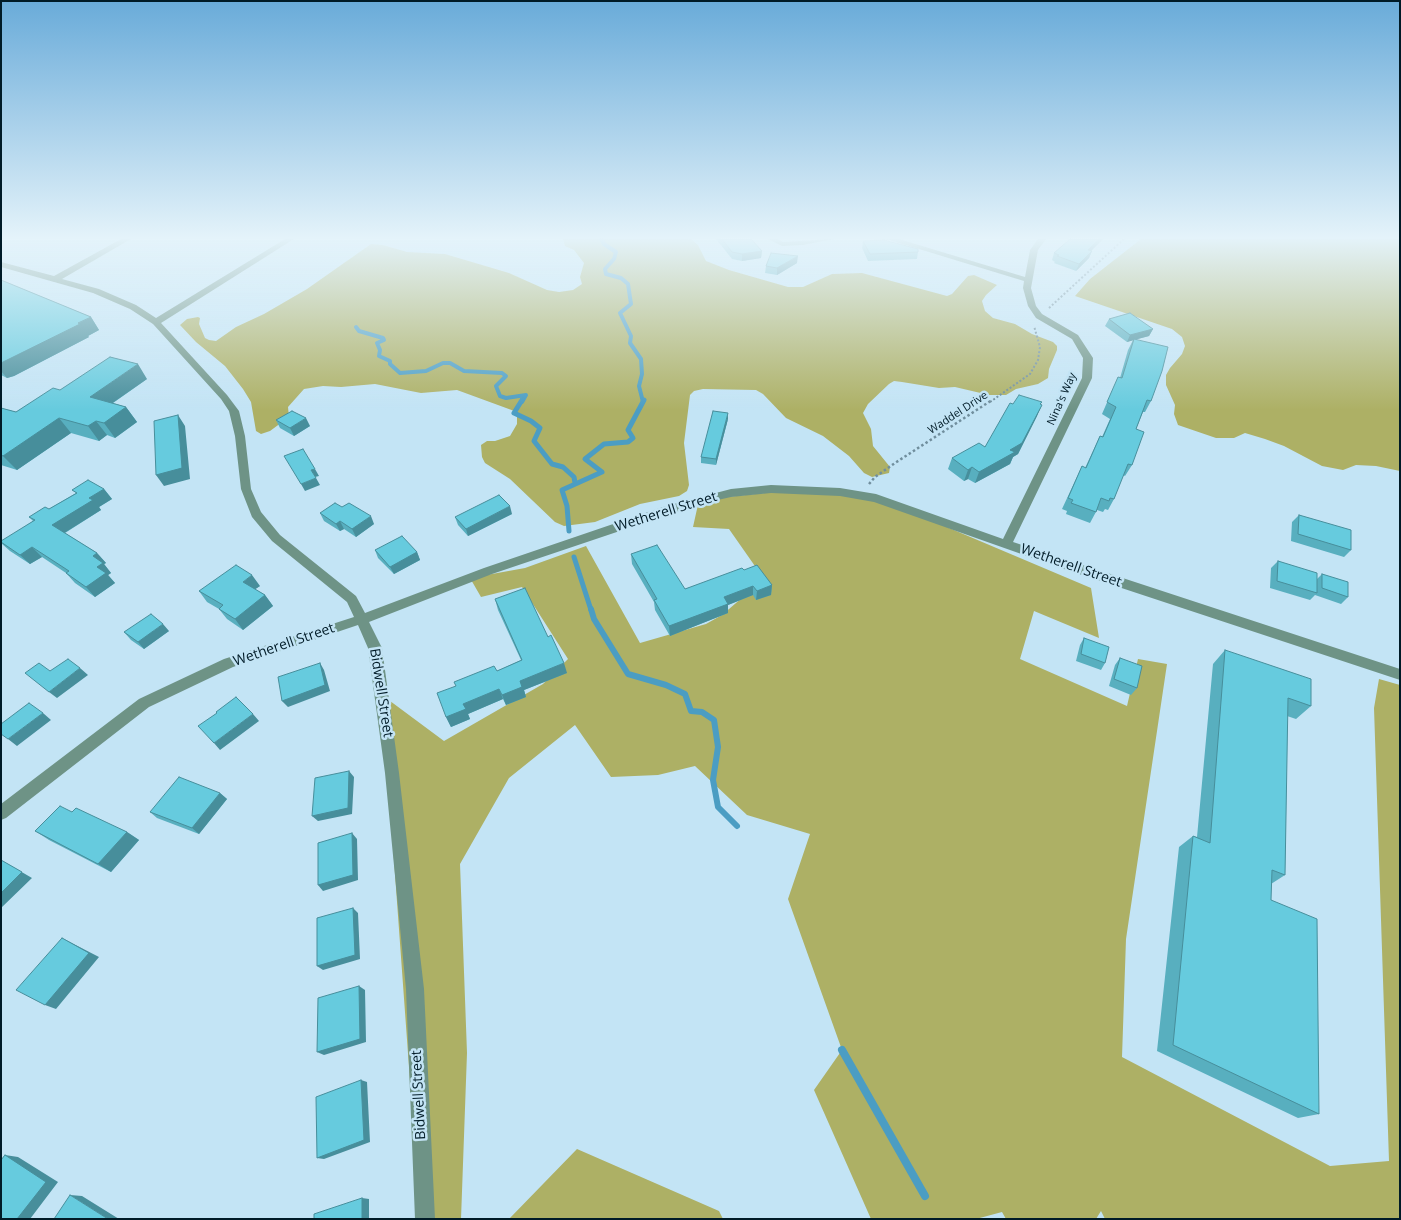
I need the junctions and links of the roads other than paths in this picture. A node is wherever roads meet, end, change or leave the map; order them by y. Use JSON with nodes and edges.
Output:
{"nodes":[{"id":1,"x":105,"y":296,"type":"edge"},
{"id":2,"x":198,"y":296,"type":"edge"},
{"id":3,"x":1029,"y":296,"type":"edge"},
{"id":4,"x":156,"y":322,"type":"junction"},
{"id":5,"x":1006,"y":544,"type":"junction"},
{"id":6,"x":362,"y":618,"type":"junction"},
{"id":7,"x":1400,"y":675,"type":"edge"},
{"id":8,"x":1,"y":813,"type":"edge"},
{"id":9,"x":425,"y":1219,"type":"edge"}],
"edges":[{"from":1,"to":4,"type":"street","name":"Bidwell Street"},
{"from":2,"to":4,"type":"street"},
{"from":3,"to":5,"type":"street","name":"Nina's Way"},
{"from":4,"to":6,"type":"street","name":"Bidwell Street"},
{"from":5,"to":6,"type":"street","name":"Wetherell Street"},
{"from":5,"to":7,"type":"street","name":"Wetherell Street"},
{"from":6,"to":8,"type":"street","name":"Wetherell Street"},
{"from":6,"to":9,"type":"street","name":"Bidwell Street"}]}
